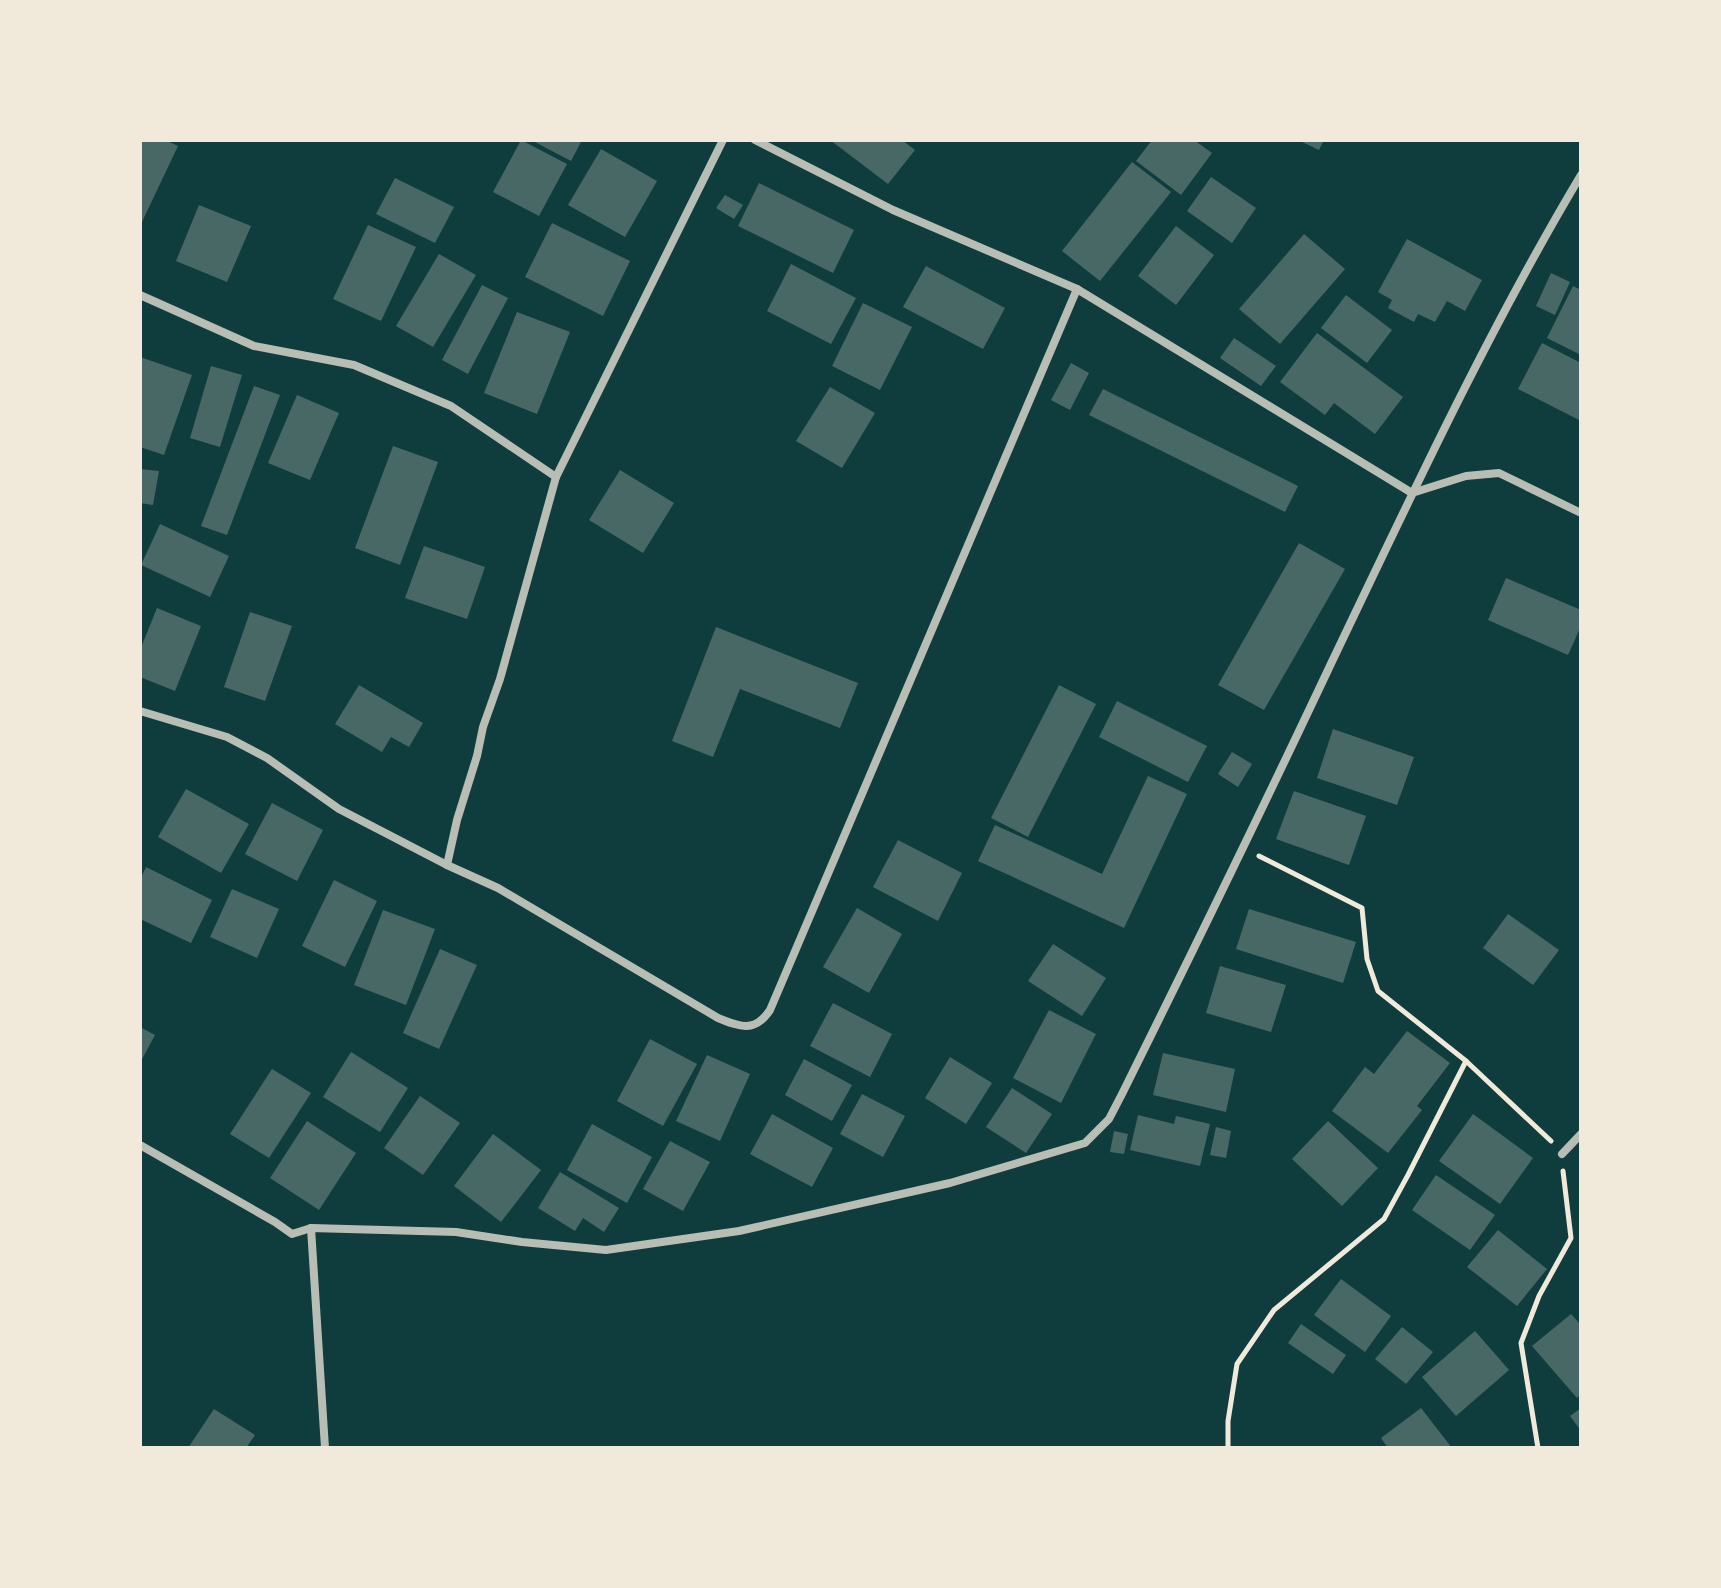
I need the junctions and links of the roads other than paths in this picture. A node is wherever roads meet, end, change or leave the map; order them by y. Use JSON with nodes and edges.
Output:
{"nodes":[{"id":1,"x":723,"y":140,"type":"edge"},
{"id":2,"x":755,"y":140,"type":"edge"},
{"id":3,"x":1581,"y":175,"type":"edge"},
{"id":4,"x":1077,"y":289,"type":"junction"},
{"id":5,"x":140,"y":295,"type":"edge"},
{"id":6,"x":556,"y":477,"type":"junction"},
{"id":7,"x":1412,"y":493,"type":"junction"},
{"id":8,"x":1581,"y":513,"type":"edge"},
{"id":9,"x":140,"y":711,"type":"edge"},
{"id":10,"x":447,"y":865,"type":"junction"},
{"id":11,"x":1581,"y":1134,"type":"edge"},
{"id":12,"x":140,"y":1145,"type":"edge"},
{"id":13,"x":1562,"y":1154,"type":"road end"},
{"id":14,"x":311,"y":1228,"type":"junction"},
{"id":15,"x":325,"y":1448,"type":"edge"}],
"edges":[{"from":1,"to":6,"type":"street"},
{"from":2,"to":4,"type":"street"},
{"from":3,"to":7,"type":"street"},
{"from":4,"to":7,"type":"street"},
{"from":4,"to":10,"type":"street"},
{"from":5,"to":6,"type":"street"},
{"from":6,"to":10,"type":"street"},
{"from":7,"to":8,"type":"street"},
{"from":7,"to":14,"type":"street"},
{"from":9,"to":10,"type":"street"},
{"from":11,"to":13,"type":"street"},
{"from":12,"to":14,"type":"street"},
{"from":14,"to":15,"type":"street"}]}
